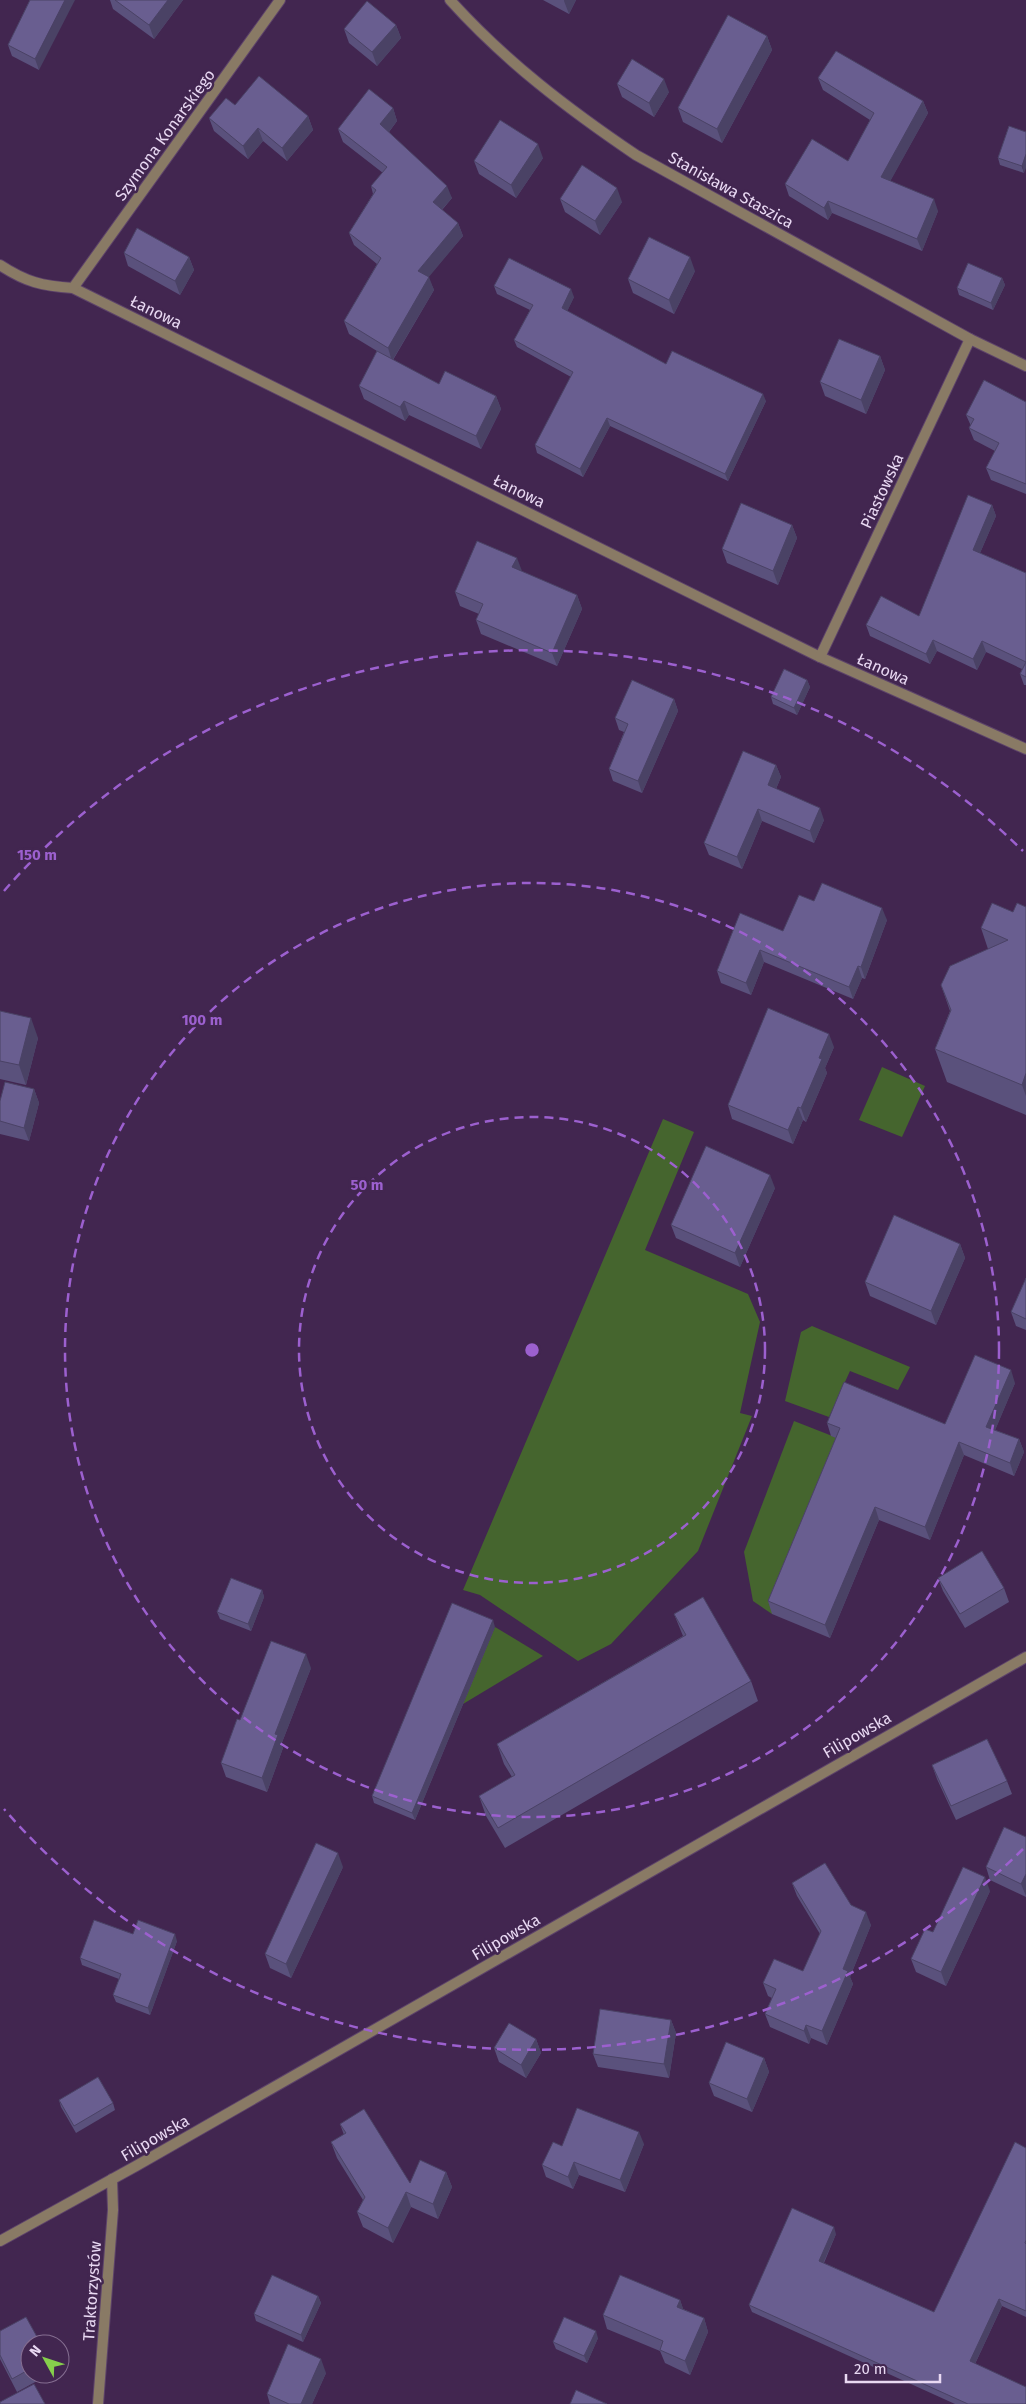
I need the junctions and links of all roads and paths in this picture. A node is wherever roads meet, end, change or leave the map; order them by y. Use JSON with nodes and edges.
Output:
{"nodes":[{"id":1,"x":280,"y":0,"type":"edge"},
{"id":2,"x":450,"y":0,"type":"edge"},
{"id":3,"x":0,"y":265,"type":"edge"},
{"id":4,"x":73,"y":288,"type":"junction"},
{"id":5,"x":970,"y":339,"type":"junction"},
{"id":6,"x":1026,"y":366,"type":"edge"},
{"id":7,"x":820,"y":656,"type":"junction"},
{"id":8,"x":1026,"y":749,"type":"edge"},
{"id":9,"x":1026,"y":1657,"type":"edge"},
{"id":10,"x":112,"y":2179,"type":"junction"},
{"id":11,"x":0,"y":2241,"type":"edge"},
{"id":12,"x":98,"y":2404,"type":"edge"}],
"edges":[{"from":1,"to":4,"type":"street","name":"Szymona Konarskiego"},
{"from":2,"to":5,"type":"street","name":"Stanisława Staszica"},
{"from":3,"to":4,"type":"street","name":"Łanowa"},
{"from":4,"to":7,"type":"street","name":"Łanowa"},
{"from":5,"to":6,"type":"street","name":"Stanisława Staszica"},
{"from":5,"to":7,"type":"street","name":"Piastowska"},
{"from":7,"to":8,"type":"street","name":"Łanowa"},
{"from":9,"to":10,"type":"street","name":"Filipowska"},
{"from":10,"to":11,"type":"street","name":"Filipowska"},
{"from":10,"to":12,"type":"street","name":"Traktorzystów"}]}
